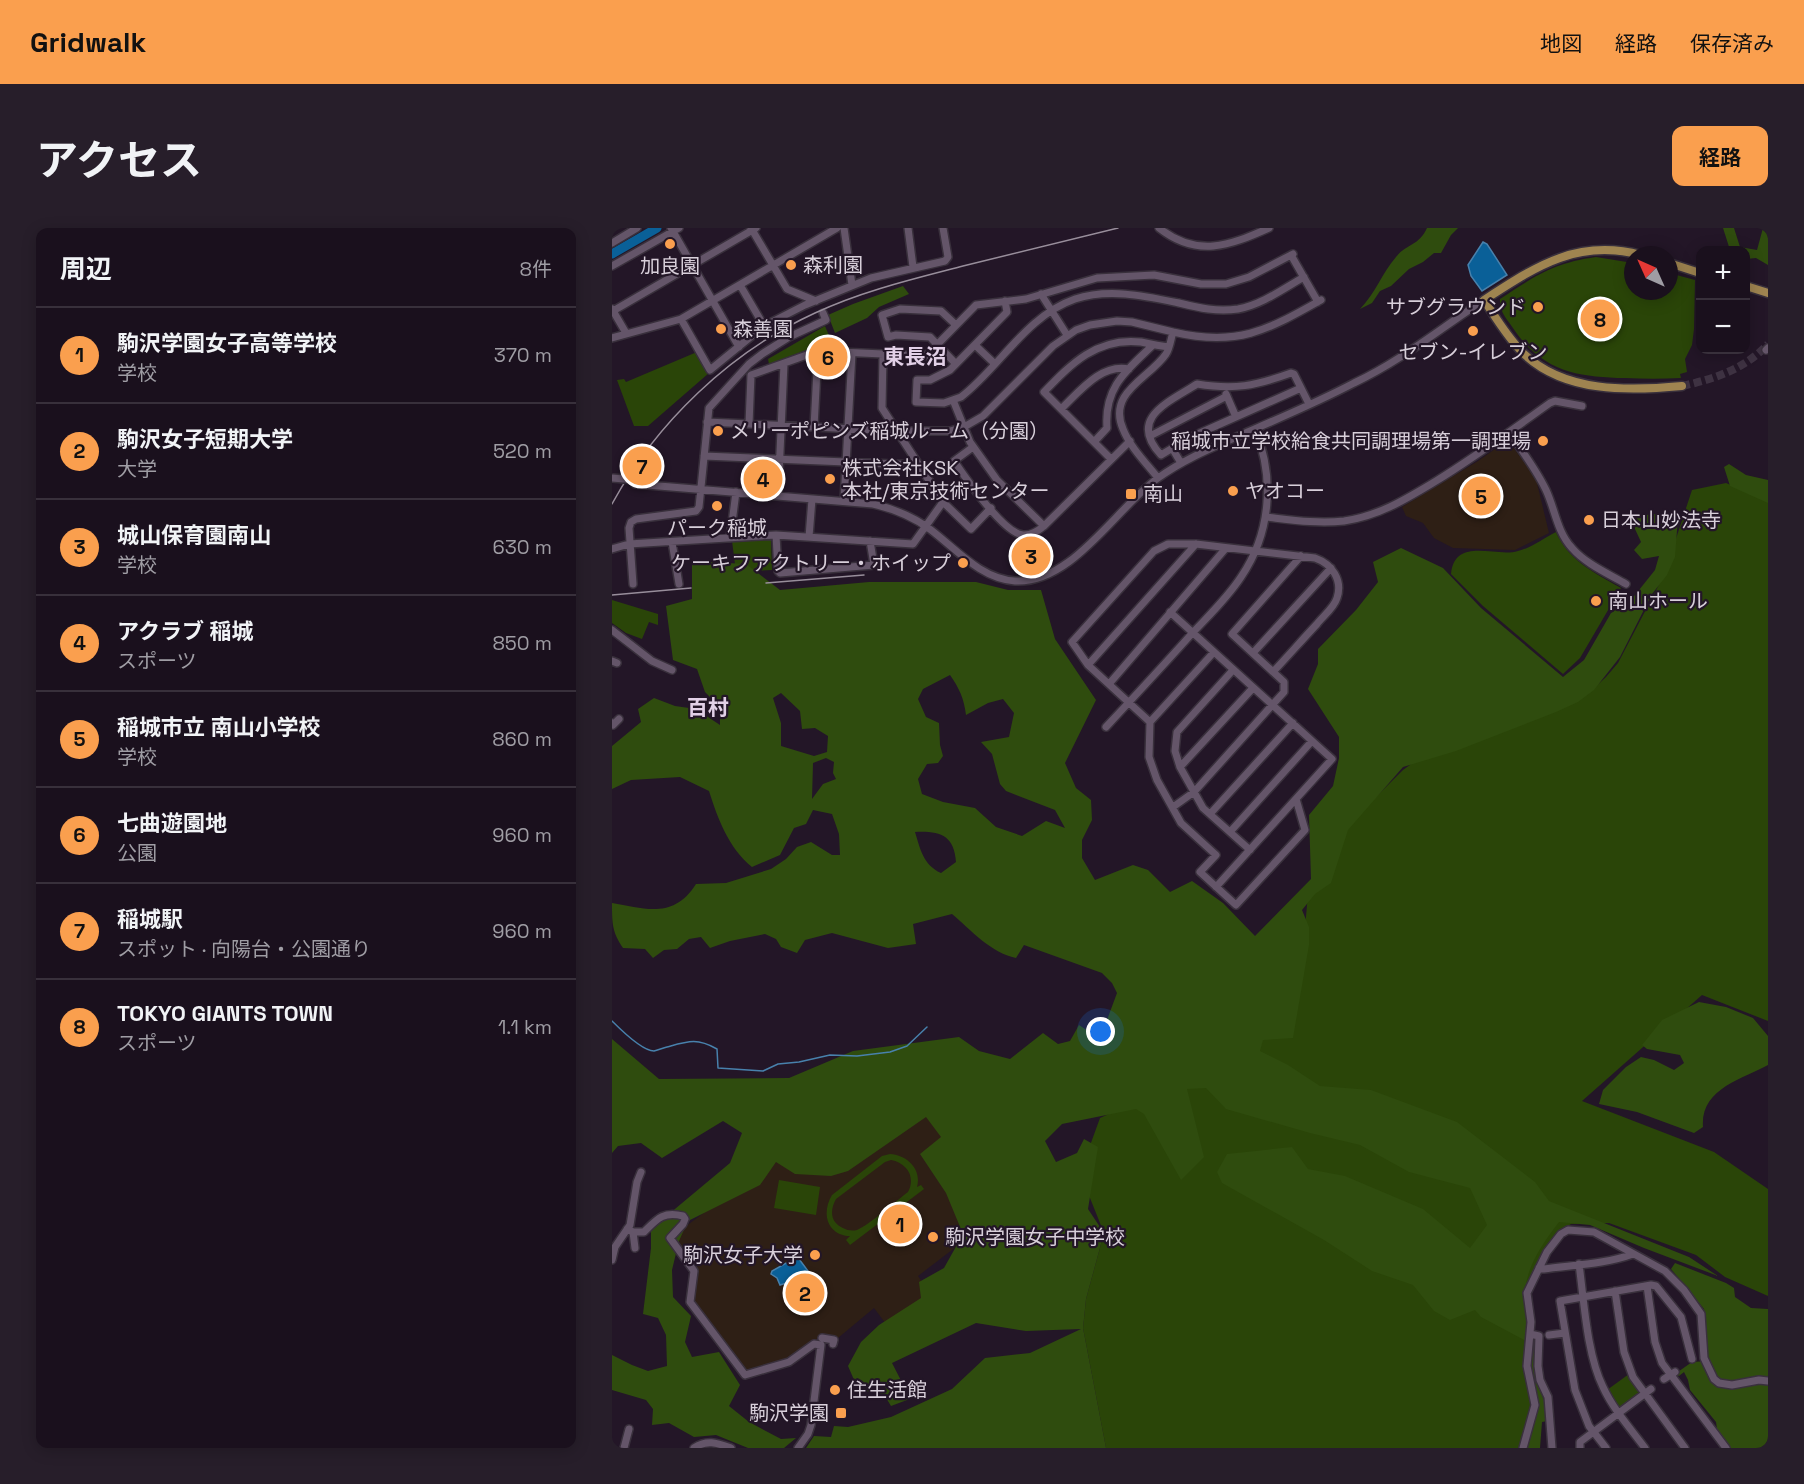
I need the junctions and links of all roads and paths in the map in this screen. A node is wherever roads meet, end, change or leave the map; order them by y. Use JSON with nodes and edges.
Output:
{"nodes":[{"id":1,"x":637,"y":228,"type":"edge"},
{"id":2,"x":837,"y":228,"type":"edge"},
{"id":3,"x":844,"y":228,"type":"edge"},
{"id":4,"x":908,"y":228,"type":"edge"},
{"id":5,"x":943,"y":228,"type":"edge"},
{"id":6,"x":1159,"y":228,"type":"edge"},
{"id":7,"x":1269,"y":228,"type":"edge"},
{"id":8,"x":675,"y":229,"type":"edge"},
{"id":9,"x":753,"y":229,"type":"edge"},
{"id":10,"x":1258,"y":230,"type":"edge"},
{"id":11,"x":612,"y":243,"type":"edge"},
{"id":12,"x":1624,"y":253,"type":"edge"},
{"id":13,"x":693,"y":265,"type":"junction"},
{"id":14,"x":772,"y":266,"type":"junction"},
{"id":15,"x":1678,"y":266,"type":"edge"},
{"id":16,"x":612,"y":267,"type":"edge"},
{"id":17,"x":913,"y":267,"type":"junction"},
{"id":18,"x":1696,"y":271,"type":"edge"},
{"id":19,"x":1304,"y":277,"type":"junction"},
{"id":20,"x":740,"y":285,"type":"junction"},
{"id":21,"x":852,"y":285,"type":"junction"},
{"id":22,"x":1750,"y":287,"type":"edge"},
{"id":23,"x":1768,"y":292,"type":"edge"},
{"id":24,"x":1041,"y":294,"type":"junction"},
{"id":25,"x":1484,"y":300,"type":"junction"},
{"id":26,"x":713,"y":301,"type":"junction"},
{"id":27,"x":1005,"y":301,"type":"junction"},
{"id":28,"x":817,"y":302,"type":"junction"},
{"id":29,"x":613,"y":310,"type":"edge"},
{"id":30,"x":1052,"y":310,"type":"junction"},
{"id":31,"x":823,"y":313,"type":"dead end"},
{"id":32,"x":681,"y":320,"type":"junction"},
{"id":33,"x":956,"y":325,"type":"junction"},
{"id":34,"x":764,"y":326,"type":"junction"},
{"id":35,"x":1173,"y":332,"type":"junction"},
{"id":36,"x":626,"y":333,"type":"junction"},
{"id":37,"x":1067,"y":335,"type":"junction"},
{"id":38,"x":612,"y":338,"type":"edge"},
{"id":39,"x":937,"y":344,"type":"junction"},
{"id":40,"x":975,"y":345,"type":"junction"},
{"id":41,"x":1153,"y":345,"type":"junction"},
{"id":42,"x":739,"y":346,"type":"junction"},
{"id":43,"x":1168,"y":347,"type":"junction"},
{"id":44,"x":818,"y":351,"type":"junction"},
{"id":45,"x":852,"y":353,"type":"junction"},
{"id":46,"x":883,"y":354,"type":"junction"},
{"id":47,"x":784,"y":364,"type":"junction"},
{"id":48,"x":956,"y":364,"type":"junction"},
{"id":49,"x":995,"y":364,"type":"junction"},
{"id":50,"x":1129,"y":369,"type":"junction"},
{"id":51,"x":1682,"y":386,"type":"tunnel mouth"},
{"id":52,"x":1301,"y":388,"type":"junction"},
{"id":53,"x":1226,"y":392,"type":"junction"},
{"id":54,"x":953,"y":400,"type":"junction"},
{"id":55,"x":1309,"y":404,"type":"junction"},
{"id":56,"x":1582,"y":406,"type":"dead end"},
{"id":57,"x":1061,"y":409,"type":"junction"},
{"id":58,"x":1236,"y":417,"type":"junction"},
{"id":59,"x":707,"y":422,"type":"junction"},
{"id":60,"x":749,"y":424,"type":"junction"},
{"id":61,"x":781,"y":425,"type":"junction"},
{"id":62,"x":814,"y":427,"type":"junction"},
{"id":63,"x":964,"y":427,"type":"junction"},
{"id":64,"x":848,"y":429,"type":"junction"},
{"id":65,"x":1255,"y":429,"type":"junction"},
{"id":66,"x":897,"y":431,"type":"junction"},
{"id":67,"x":1509,"y":432,"type":"junction"},
{"id":68,"x":1150,"y":436,"type":"junction"},
{"id":69,"x":1130,"y":441,"type":"junction"},
{"id":70,"x":1094,"y":442,"type":"junction"},
{"id":71,"x":973,"y":447,"type":"junction"},
{"id":72,"x":1172,"y":448,"type":"junction"},
{"id":73,"x":704,"y":456,"type":"junction"},
{"id":74,"x":1111,"y":459,"type":"junction"},
{"id":75,"x":779,"y":460,"type":"junction"},
{"id":76,"x":846,"y":463,"type":"junction"},
{"id":77,"x":1181,"y":463,"type":"junction"},
{"id":78,"x":918,"y":465,"type":"junction"},
{"id":79,"x":1158,"y":478,"type":"junction"},
{"id":80,"x":612,"y":480,"type":"edge"},
{"id":81,"x":700,"y":489,"type":"junction"},
{"id":82,"x":735,"y":492,"type":"junction"},
{"id":83,"x":778,"y":496,"type":"junction"},
{"id":84,"x":812,"y":499,"type":"junction"},
{"id":85,"x":844,"y":501,"type":"junction"},
{"id":86,"x":943,"y":502,"type":"junction"},
{"id":87,"x":991,"y":508,"type":"junction"},
{"id":88,"x":1266,"y":517,"type":"junction"},
{"id":89,"x":1044,"y":526,"type":"junction"},
{"id":90,"x":926,"y":527,"type":"junction"},
{"id":91,"x":776,"y":535,"type":"junction"},
{"id":92,"x":809,"y":537,"type":"junction"},
{"id":93,"x":730,"y":538,"type":"junction"},
{"id":94,"x":870,"y":541,"type":"junction"},
{"id":95,"x":672,"y":542,"type":"junction"},
{"id":96,"x":629,"y":544,"type":"junction"},
{"id":97,"x":1196,"y":544,"type":"junction"},
{"id":98,"x":1226,"y":548,"type":"junction"},
{"id":99,"x":612,"y":549,"type":"edge"},
{"id":100,"x":1255,"y":552,"type":"junction"},
{"id":101,"x":1301,"y":556,"type":"junction"},
{"id":102,"x":1331,"y":568,"type":"junction"},
{"id":103,"x":633,"y":584,"type":"dead end"},
{"id":104,"x":680,"y":584,"type":"dead end"},
{"id":105,"x":1626,"y":584,"type":"dead end"},
{"id":106,"x":1170,"y":612,"type":"junction"},
{"id":107,"x":612,"y":630,"type":"edge"},
{"id":108,"x":1193,"y":632,"type":"junction"},
{"id":109,"x":1214,"y":652,"type":"junction"},
{"id":110,"x":1253,"y":653,"type":"junction"},
{"id":111,"x":1088,"y":665,"type":"junction"},
{"id":112,"x":672,"y":670,"type":"dead end"},
{"id":113,"x":1233,"y":670,"type":"junction"},
{"id":114,"x":1273,"y":672,"type":"junction"},
{"id":115,"x":1109,"y":684,"type":"junction"},
{"id":116,"x":1253,"y":688,"type":"junction"},
{"id":117,"x":1129,"y":702,"type":"junction"},
{"id":118,"x":1273,"y":705,"type":"junction"},
{"id":119,"x":619,"y":719,"type":"dead end"},
{"id":120,"x":1150,"y":722,"type":"junction"},
{"id":121,"x":612,"y":723,"type":"edge"},
{"id":122,"x":1293,"y":723,"type":"junction"},
{"id":123,"x":1106,"y":727,"type":"dead end"},
{"id":124,"x":1312,"y":741,"type":"junction"},
{"id":125,"x":1180,"y":767,"type":"junction"},
{"id":126,"x":1194,"y":792,"type":"junction"},
{"id":127,"x":1296,"y":799,"type":"junction"},
{"id":128,"x":1173,"y":807,"type":"junction"},
{"id":129,"x":1210,"y":814,"type":"junction"},
{"id":130,"x":1230,"y":832,"type":"junction"},
{"id":131,"x":1250,"y":850,"type":"junction"},
{"id":132,"x":1216,"y":887,"type":"junction"},
{"id":133,"x":641,"y":1172,"type":"dead end"},
{"id":134,"x":630,"y":1230,"type":"junction"},
{"id":135,"x":634,"y":1248,"type":"dead end"},
{"id":136,"x":1633,"y":1254,"type":"junction"},
{"id":137,"x":612,"y":1260,"type":"edge"},
{"id":138,"x":1579,"y":1264,"type":"junction"},
{"id":139,"x":1539,"y":1268,"type":"junction"},
{"id":140,"x":1647,"y":1286,"type":"junction"},
{"id":141,"x":1615,"y":1292,"type":"junction"},
{"id":142,"x":1583,"y":1296,"type":"junction"},
{"id":143,"x":1565,"y":1333,"type":"junction"},
{"id":144,"x":1530,"y":1334,"type":"junction"},
{"id":145,"x":1549,"y":1335,"type":"dead end"},
{"id":146,"x":822,"y":1341,"type":"junction"},
{"id":147,"x":833,"y":1344,"type":"dead end"},
{"id":148,"x":1704,"y":1358,"type":"junction"},
{"id":149,"x":1768,"y":1381,"type":"edge"},
{"id":150,"x":1648,"y":1391,"type":"junction"},
{"id":151,"x":1618,"y":1412,"type":"junction"},
{"id":152,"x":629,"y":1429,"type":"dead end"},
{"id":153,"x":1594,"y":1431,"type":"junction"},
{"id":154,"x":624,"y":1448,"type":"edge"},
{"id":155,"x":694,"y":1448,"type":"edge"},
{"id":156,"x":731,"y":1448,"type":"edge"},
{"id":157,"x":798,"y":1448,"type":"edge"},
{"id":158,"x":1523,"y":1448,"type":"edge"},
{"id":159,"x":1552,"y":1448,"type":"edge"},
{"id":160,"x":1580,"y":1448,"type":"edge"},
{"id":161,"x":1606,"y":1448,"type":"edge"},
{"id":162,"x":1645,"y":1448,"type":"edge"},
{"id":163,"x":1685,"y":1448,"type":"edge"},
{"id":164,"x":1726,"y":1448,"type":"edge"}],
"edges":[{"from":1,"to":11,"type":"street"},
{"from":2,"to":14,"type":"street"},
{"from":3,"to":21,"type":"street"},
{"from":4,"to":17,"type":"street"},
{"from":5,"to":17,"type":"street"},
{"from":6,"to":10,"type":"street"},
{"from":7,"to":10,"type":"street"},
{"from":8,"to":13,"type":"street"},
{"from":8,"to":16,"type":"street"},
{"from":9,"to":13,"type":"street"},
{"from":9,"to":14,"type":"street"},
{"from":12,"to":25,"type":"main road"},
{"from":13,"to":26,"type":"street"},
{"from":13,"to":29,"type":"street"},
{"from":14,"to":20,"type":"street"},
{"from":14,"to":28,"type":"street"},
{"from":15,"to":18,"type":"main road"},
{"from":17,"to":21,"type":"street"},
{"from":19,"to":24,"type":"street"},
{"from":19,"to":30,"type":"street"},
{"from":19,"to":35,"type":"street"},
{"from":20,"to":26,"type":"street"},
{"from":20,"to":34,"type":"street"},
{"from":21,"to":28,"type":"street"},
{"from":22,"to":23,"type":"main road"},
{"from":24,"to":27,"type":"street"},
{"from":24,"to":30,"type":"street"},
{"from":25,"to":51,"type":"main road"},
{"from":25,"to":55,"type":"street"},
{"from":26,"to":32,"type":"street"},
{"from":26,"to":42,"type":"street"},
{"from":27,"to":33,"type":"street"},
{"from":27,"to":40,"type":"street"},
{"from":28,"to":34,"type":"street"},
{"from":29,"to":36,"type":"street"},
{"from":30,"to":37,"type":"street"},
{"from":30,"to":49,"type":"street"},
{"from":31,"to":59,"type":"street"},
{"from":32,"to":36,"type":"street"},
{"from":32,"to":42,"type":"street"},
{"from":33,"to":39,"type":"street"},
{"from":33,"to":39,"type":"street"},
{"from":34,"to":42,"type":"street"},
{"from":35,"to":37,"type":"street"},
{"from":35,"to":43,"type":"street"},
{"from":36,"to":38,"type":"street"},
{"from":37,"to":63,"type":"street"},
{"from":39,"to":46,"type":"street"},
{"from":39,"to":48,"type":"street"},
{"from":40,"to":48,"type":"street"},
{"from":40,"to":49,"type":"street"},
{"from":41,"to":43,"type":"street"},
{"from":41,"to":50,"type":"street"},
{"from":41,"to":57,"type":"street"},
{"from":43,"to":69,"type":"street"},
{"from":44,"to":45,"type":"street"},
{"from":44,"to":47,"type":"street"},
{"from":44,"to":62,"type":"street"},
{"from":45,"to":46,"type":"street"},
{"from":45,"to":64,"type":"street"},
{"from":46,"to":66,"type":"street"},
{"from":47,"to":60,"type":"street"},
{"from":47,"to":61,"type":"street"},
{"from":48,"to":54,"type":"street"},
{"from":49,"to":54,"type":"street"},
{"from":50,"to":57,"type":"street"},
{"from":50,"to":70,"type":"street"},
{"from":52,"to":53,"type":"street"},
{"from":52,"to":55,"type":"street"},
{"from":52,"to":58,"type":"street"},
{"from":53,"to":58,"type":"street"},
{"from":53,"to":68,"type":"street"},
{"from":53,"to":68,"type":"street"},
{"from":54,"to":63,"type":"street"},
{"from":55,"to":65,"type":"street"},
{"from":56,"to":67,"type":"street"},
{"from":57,"to":70,"type":"street"},
{"from":58,"to":72,"type":"street"},
{"from":59,"to":60,"type":"street"},
{"from":59,"to":73,"type":"street"},
{"from":60,"to":61,"type":"street"},
{"from":61,"to":62,"type":"street"},
{"from":61,"to":75,"type":"street"},
{"from":62,"to":64,"type":"street"},
{"from":63,"to":66,"type":"street"},
{"from":63,"to":71,"type":"street"},
{"from":64,"to":66,"type":"street"},
{"from":64,"to":76,"type":"street"},
{"from":65,"to":77,"type":"street"},
{"from":65,"to":88,"type":"street"},
{"from":66,"to":78,"type":"street"},
{"from":67,"to":88,"type":"street"},
{"from":67,"to":105,"type":"street"},
{"from":68,"to":72,"type":"street"},
{"from":69,"to":74,"type":"street"},
{"from":69,"to":79,"type":"street"},
{"from":70,"to":74,"type":"street"},
{"from":71,"to":87,"type":"street"},
{"from":71,"to":89,"type":"street"},
{"from":72,"to":77,"type":"street"},
{"from":73,"to":75,"type":"street"},
{"from":73,"to":81,"type":"street"},
{"from":74,"to":89,"type":"street"},
{"from":75,"to":76,"type":"street"},
{"from":75,"to":83,"type":"street"},
{"from":76,"to":78,"type":"street"},
{"from":76,"to":85,"type":"street"},
{"from":77,"to":79,"type":"street"},
{"from":78,"to":86,"type":"street"},
{"from":79,"to":90,"type":"street"},
{"from":80,"to":81,"type":"street","bridge":true},
{"from":81,"to":82,"type":"street"},
{"from":81,"to":96,"type":"street"},
{"from":82,"to":83,"type":"street"},
{"from":82,"to":93,"type":"street"},
{"from":83,"to":84,"type":"street"},
{"from":84,"to":85,"type":"street"},
{"from":84,"to":92,"type":"street"},
{"from":85,"to":90,"type":"street"},
{"from":86,"to":87,"type":"street"},
{"from":86,"to":90,"type":"street"},
{"from":87,"to":89,"type":"street"},
{"from":88,"to":100,"type":"street"},
{"from":90,"to":94,"type":"street"},
{"from":91,"to":92,"type":"street"},
{"from":91,"to":93,"type":"street"},
{"from":91,"to":94,"type":"street"},
{"from":92,"to":94,"type":"street"},
{"from":93,"to":95,"type":"street"},
{"from":95,"to":96,"type":"street"},
{"from":95,"to":104,"type":"street"},
{"from":96,"to":99,"type":"street"},
{"from":96,"to":103,"type":"street"},
{"from":97,"to":98,"type":"street"},
{"from":97,"to":111,"type":"street"},
{"from":97,"to":111,"type":"street"},
{"from":98,"to":100,"type":"street"},
{"from":98,"to":106,"type":"street"},
{"from":100,"to":101,"type":"street"},
{"from":100,"to":108,"type":"street"},
{"from":101,"to":102,"type":"street"},
{"from":101,"to":110,"type":"street"},
{"from":102,"to":110,"type":"street"},
{"from":102,"to":114,"type":"street"},
{"from":106,"to":108,"type":"street"},
{"from":106,"to":115,"type":"street"},
{"from":107,"to":112,"type":"street"},
{"from":108,"to":109,"type":"street"},
{"from":108,"to":117,"type":"street"},
{"from":109,"to":113,"type":"street"},
{"from":109,"to":120,"type":"street"},
{"from":110,"to":114,"type":"street"},
{"from":111,"to":115,"type":"street"},
{"from":113,"to":116,"type":"street"},
{"from":113,"to":125,"type":"street"},
{"from":114,"to":118,"type":"street"},
{"from":115,"to":117,"type":"street"},
{"from":116,"to":118,"type":"street"},
{"from":116,"to":125,"type":"street"},
{"from":117,"to":120,"type":"street"},
{"from":117,"to":123,"type":"street"},
{"from":118,"to":122,"type":"street"},
{"from":118,"to":126,"type":"street"},
{"from":119,"to":121,"type":"street"},
{"from":120,"to":128,"type":"street"},
{"from":122,"to":124,"type":"street"},
{"from":122,"to":129,"type":"street"},
{"from":124,"to":127,"type":"street"},
{"from":124,"to":130,"type":"street"},
{"from":125,"to":126,"type":"street"},
{"from":126,"to":128,"type":"street"},
{"from":126,"to":129,"type":"street"},
{"from":127,"to":131,"type":"street"},
{"from":127,"to":132,"type":"street"},
{"from":128,"to":132,"type":"street"},
{"from":129,"to":130,"type":"street"},
{"from":130,"to":131,"type":"street"},
{"from":131,"to":132,"type":"street"},
{"from":133,"to":134,"type":"street"},
{"from":134,"to":135,"type":"street"},
{"from":134,"to":137,"type":"street"},
{"from":134,"to":146,"type":"street"},
{"from":136,"to":138,"type":"street"},
{"from":136,"to":139,"type":"street"},
{"from":136,"to":148,"type":"street"},
{"from":138,"to":139,"type":"street"},
{"from":138,"to":142,"type":"street"},
{"from":139,"to":144,"type":"street"},
{"from":140,"to":141,"type":"street"},
{"from":140,"to":148,"type":"street"},
{"from":140,"to":164,"type":"street"},
{"from":141,"to":142,"type":"street"},
{"from":141,"to":150,"type":"street"},
{"from":142,"to":143,"type":"street"},
{"from":142,"to":151,"type":"street"},
{"from":143,"to":145,"type":"street"},
{"from":143,"to":153,"type":"street"},
{"from":144,"to":158,"type":"street"},
{"from":144,"to":159,"type":"street"},
{"from":146,"to":147,"type":"street"},
{"from":146,"to":157,"type":"street"},
{"from":148,"to":149,"type":"street"},
{"from":150,"to":151,"type":"street"},
{"from":150,"to":163,"type":"street"},
{"from":151,"to":153,"type":"street"},
{"from":151,"to":162,"type":"street"},
{"from":152,"to":154,"type":"street"},
{"from":153,"to":160,"type":"street"},
{"from":153,"to":161,"type":"street"},
{"from":155,"to":156,"type":"street"}]}
